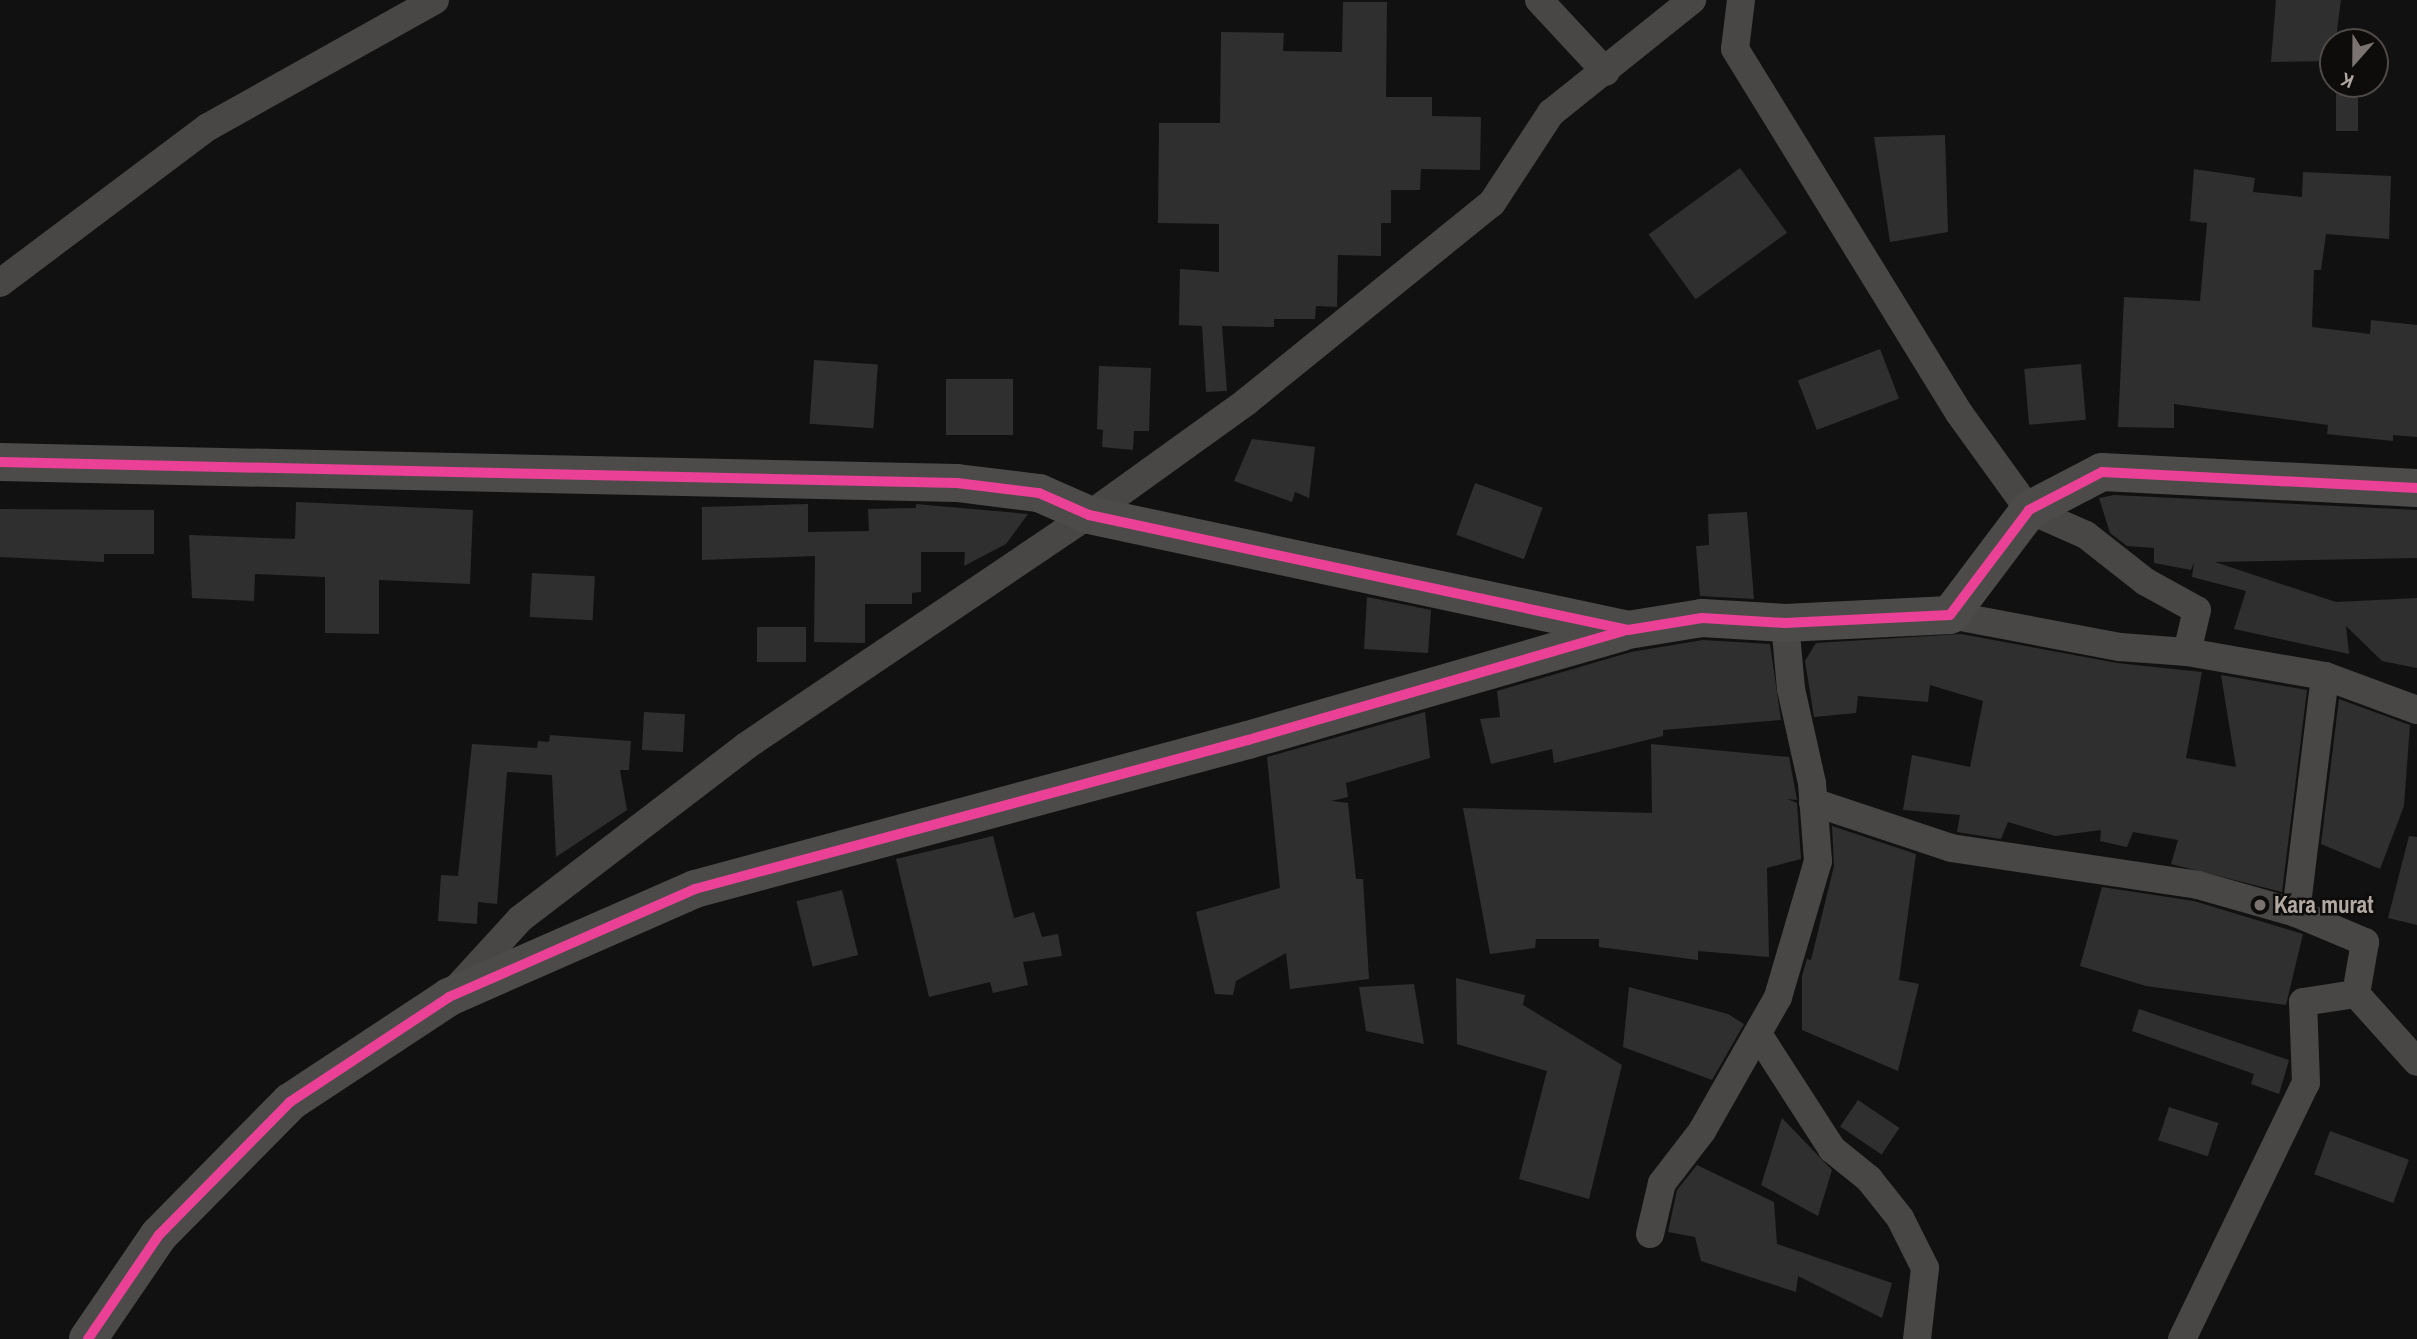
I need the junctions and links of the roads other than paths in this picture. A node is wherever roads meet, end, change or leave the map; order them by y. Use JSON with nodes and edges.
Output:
{"nodes":[{"id":1,"x":435,"y":0,"type":"edge"},
{"id":2,"x":1539,"y":0,"type":"edge"},
{"id":3,"x":1692,"y":0,"type":"edge"},
{"id":4,"x":1741,"y":0,"type":"edge"},
{"id":5,"x":1606,"y":72,"type":"junction"},
{"id":6,"x":0,"y":283,"type":"edge"},
{"id":7,"x":0,"y":463,"type":"edge"},
{"id":8,"x":2417,"y":488,"type":"edge"},
{"id":9,"x":2029,"y":510,"type":"junction"},
{"id":10,"x":1089,"y":515,"type":"junction"},
{"id":11,"x":1950,"y":615,"type":"junction"},
{"id":12,"x":1784,"y":623,"type":"junction"},
{"id":13,"x":1628,"y":630,"type":"junction"},
{"id":14,"x":2187,"y":652,"type":"junction"},
{"id":15,"x":2325,"y":676,"type":"junction"},
{"id":16,"x":2417,"y":710,"type":"edge"},
{"id":17,"x":1813,"y":802,"type":"junction"},
{"id":18,"x":2296,"y":913,"type":"junction"},
{"id":19,"x":2356,"y":994,"type":"junction"},
{"id":20,"x":449,"y":998,"type":"junction"},
{"id":21,"x":1758,"y":1034,"type":"junction"},
{"id":22,"x":2417,"y":1062,"type":"edge"},
{"id":23,"x":1650,"y":1234,"type":"dead end"},
{"id":24,"x":88,"y":1339,"type":"edge"},
{"id":25,"x":1917,"y":1339,"type":"edge"},
{"id":26,"x":2182,"y":1339,"type":"edge"}],
"edges":[{"from":1,"to":6,"type":"street"},
{"from":2,"to":5,"type":"street"},
{"from":3,"to":5,"type":"street"},
{"from":4,"to":9,"type":"street"},
{"from":5,"to":10,"type":"street"},
{"from":7,"to":10,"type":"street"},
{"from":8,"to":9,"type":"street"},
{"from":9,"to":11,"type":"street"},
{"from":9,"to":14,"type":"street"},
{"from":10,"to":13,"type":"street"},
{"from":10,"to":20,"type":"street"},
{"from":11,"to":12,"type":"street"},
{"from":11,"to":14,"type":"street"},
{"from":12,"to":13,"type":"street"},
{"from":12,"to":17,"type":"street"},
{"from":13,"to":20,"type":"street"},
{"from":14,"to":15,"type":"street"},
{"from":15,"to":16,"type":"street"},
{"from":15,"to":18,"type":"street"},
{"from":17,"to":18,"type":"street"},
{"from":17,"to":21,"type":"street"},
{"from":18,"to":19,"type":"street"},
{"from":19,"to":22,"type":"street"},
{"from":19,"to":26,"type":"street"},
{"from":20,"to":24,"type":"street"},
{"from":21,"to":23,"type":"street"},
{"from":21,"to":25,"type":"street"}]}
